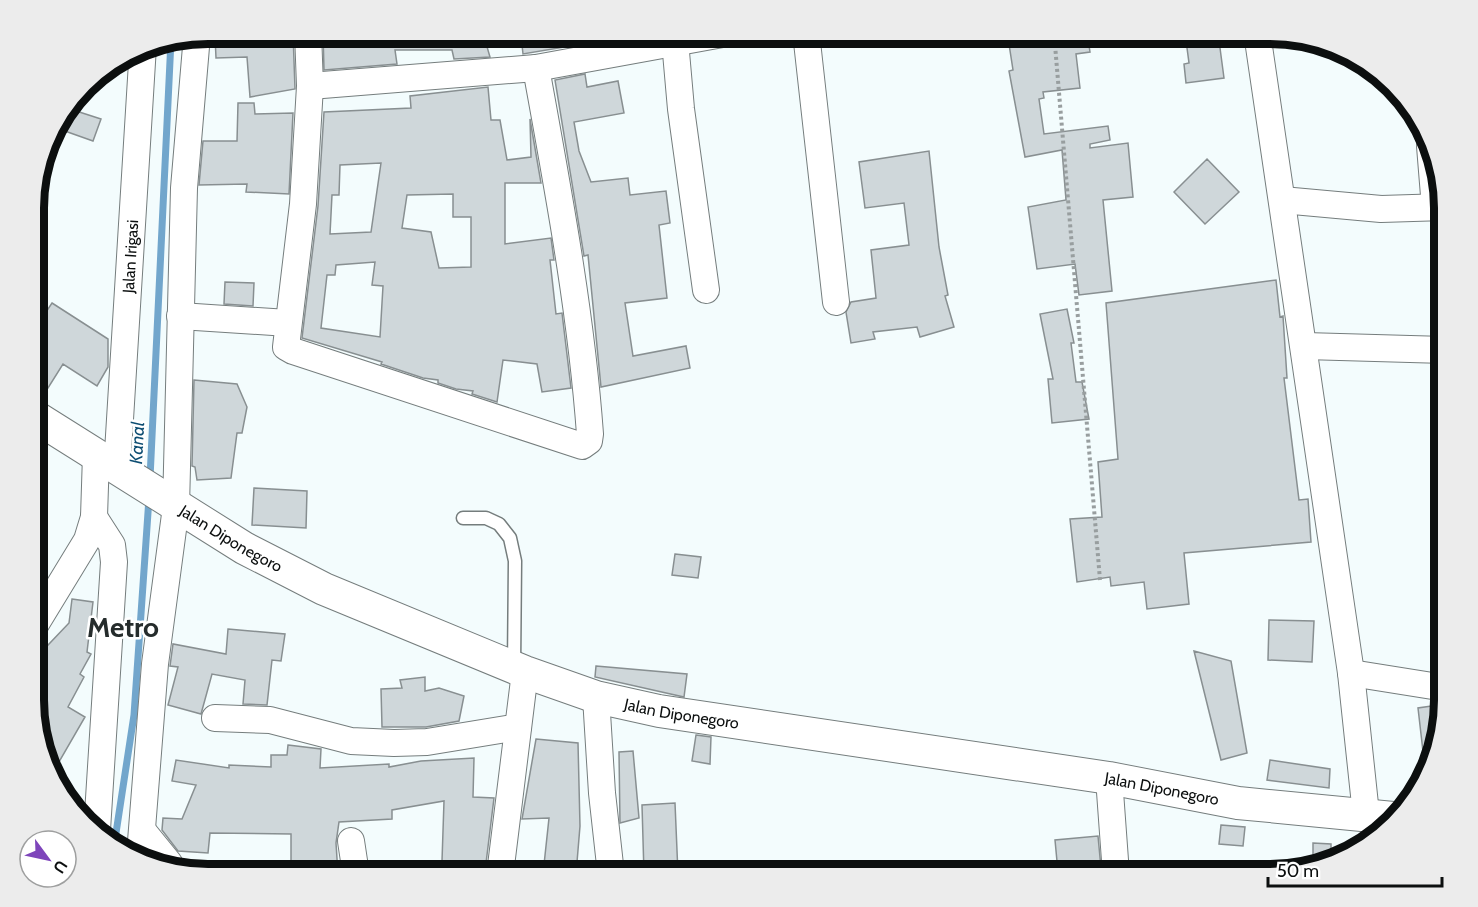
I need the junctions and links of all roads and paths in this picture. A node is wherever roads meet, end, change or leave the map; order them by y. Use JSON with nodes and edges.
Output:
{"nodes":[{"id":1,"x":308,"y":43,"type":"edge"},
{"id":2,"x":650,"y":43,"type":"edge"},
{"id":3,"x":665,"y":43,"type":"edge"},
{"id":4,"x":807,"y":43,"type":"edge"},
{"id":5,"x":1055,"y":43,"type":"edge"},
{"id":6,"x":1258,"y":43,"type":"edge"},
{"id":7,"x":196,"y":44,"type":"edge"},
{"id":8,"x":142,"y":57,"type":"edge"},
{"id":9,"x":536,"y":68,"type":"junction"},
{"id":10,"x":310,"y":86,"type":"junction"},
{"id":11,"x":1282,"y":200,"type":"junction"},
{"id":12,"x":1434,"y":208,"type":"edge"},
{"id":13,"x":706,"y":290,"type":"dead end"},
{"id":14,"x":836,"y":302,"type":"dead end"},
{"id":15,"x":180,"y":316,"type":"junction"},
{"id":16,"x":288,"y":323,"type":"junction"},
{"id":17,"x":1305,"y":346,"type":"junction"},
{"id":18,"x":1434,"y":350,"type":"edge"},
{"id":19,"x":44,"y":422,"type":"edge"},
{"id":20,"x":112,"y":465,"type":"junction"},
{"id":21,"x":170,"y":504,"type":"junction"},
{"id":22,"x":94,"y":517,"type":"junction"},
{"id":23,"x":463,"y":518,"type":"dead end"},
{"id":24,"x":1100,"y":580,"type":"dead end"},
{"id":25,"x":44,"y":612,"type":"edge"},
{"id":26,"x":519,"y":670,"type":"junction"},
{"id":27,"x":1352,"y":673,"type":"junction"},
{"id":28,"x":1434,"y":686,"type":"edge"},
{"id":29,"x":596,"y":697,"type":"junction"},
{"id":30,"x":215,"y":718,"type":"dead end"},
{"id":31,"x":518,"y":727,"type":"junction"},
{"id":32,"x":1109,"y":778,"type":"junction"},
{"id":33,"x":1379,"y":816,"type":"edge"},
{"id":34,"x":98,"y":820,"type":"edge"},
{"id":35,"x":351,"y":841,"type":"dead end"},
{"id":36,"x":141,"y":842,"type":"edge"},
{"id":37,"x":162,"y":857,"type":"edge"},
{"id":38,"x":1115,"y":863,"type":"edge"},
{"id":39,"x":354,"y":864,"type":"edge"},
{"id":40,"x":501,"y":864,"type":"edge"},
{"id":41,"x":610,"y":864,"type":"edge"}],
"edges":[{"from":1,"to":10,"type":"street"},
{"from":2,"to":9,"type":"street"},
{"from":3,"to":13,"type":"street"},
{"from":4,"to":14,"type":"street"},
{"from":5,"to":24,"type":"path"},
{"from":6,"to":11,"type":"street"},
{"from":7,"to":15,"type":"street"},
{"from":8,"to":20,"type":"street","name":"Jalan Irigasi"},
{"from":9,"to":10,"type":"street"},
{"from":9,"to":16,"type":"street"},
{"from":10,"to":16,"type":"street"},
{"from":11,"to":12,"type":"street"},
{"from":11,"to":17,"type":"street"},
{"from":15,"to":16,"type":"street"},
{"from":15,"to":21,"type":"street"},
{"from":17,"to":18,"type":"street"},
{"from":17,"to":27,"type":"street"},
{"from":19,"to":20,"type":"street","name":"Jalan Diponegoro"},
{"from":20,"to":21,"type":"street","name":"Jalan Diponegoro"},
{"from":20,"to":22,"type":"street","name":"Jalan Irigasi"},
{"from":21,"to":26,"type":"street","name":"Jalan Diponegoro"},
{"from":21,"to":36,"type":"street"},
{"from":22,"to":25,"type":"street","name":"Jalan Irigasi"},
{"from":22,"to":34,"type":"street"},
{"from":23,"to":26,"type":"lane"},
{"from":26,"to":29,"type":"street","name":"Jalan Diponegoro"},
{"from":26,"to":31,"type":"street"},
{"from":27,"to":28,"type":"street"},
{"from":27,"to":33,"type":"street"},
{"from":29,"to":32,"type":"street","name":"Jalan Diponegoro"},
{"from":29,"to":41,"type":"street"},
{"from":30,"to":31,"type":"street"},
{"from":31,"to":40,"type":"street"},
{"from":32,"to":33,"type":"street","name":"Jalan Diponegoro"},
{"from":32,"to":38,"type":"street"},
{"from":35,"to":39,"type":"street"},
{"from":36,"to":37,"type":"street"}]}
